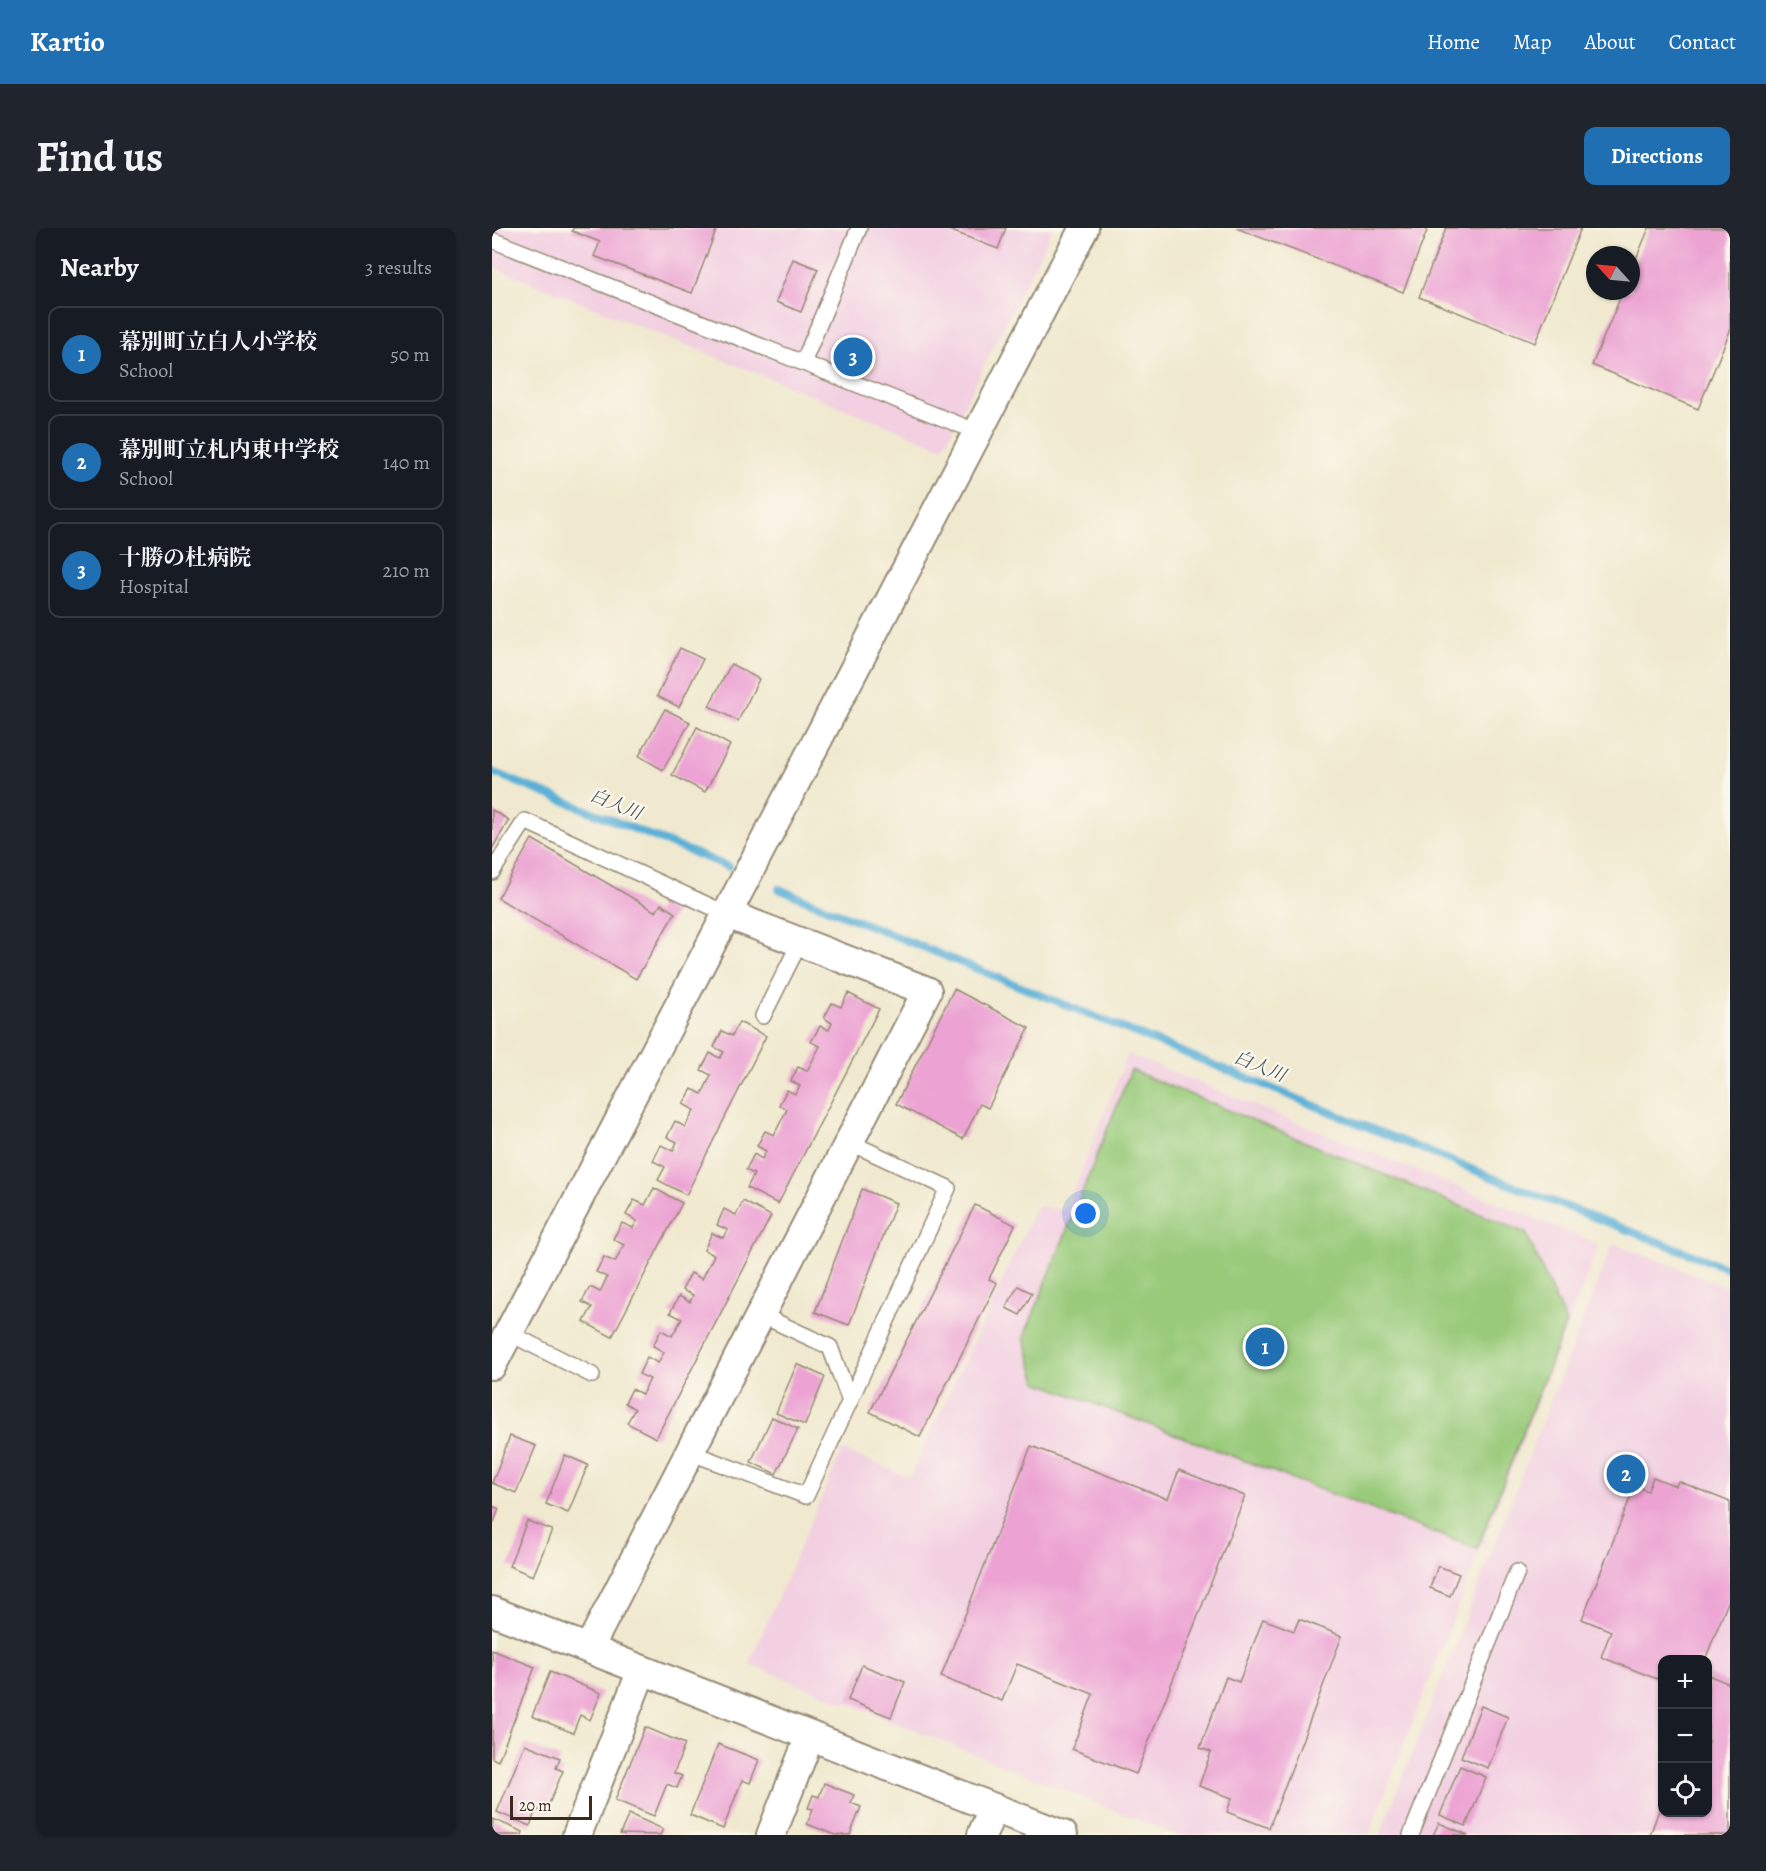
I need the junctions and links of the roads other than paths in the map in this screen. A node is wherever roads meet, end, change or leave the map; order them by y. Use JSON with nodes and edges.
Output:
{"nodes":[{"id":1,"x":859,"y":228,"type":"edge"},
{"id":2,"x":1084,"y":228,"type":"edge"},
{"id":3,"x":492,"y":240,"type":"edge"},
{"id":4,"x":803,"y":363,"type":"junction"},
{"id":5,"x":978,"y":432,"type":"junction"},
{"id":6,"x":492,"y":872,"type":"edge"},
{"id":7,"x":727,"y":914,"type":"junction"},
{"id":8,"x":800,"y":942,"type":"junction"},
{"id":9,"x":763,"y":1016,"type":"dead end"},
{"id":10,"x":849,"y":1142,"type":"junction"},
{"id":11,"x":759,"y":1314,"type":"junction"},
{"id":12,"x":509,"y":1333,"type":"junction"},
{"id":13,"x":492,"y":1365,"type":"edge"},
{"id":14,"x":592,"y":1375,"type":"dead end"},
{"id":15,"x":850,"y":1401,"type":"junction"},
{"id":16,"x":689,"y":1452,"type":"junction"},
{"id":17,"x":1517,"y":1572,"type":"dead end"},
{"id":18,"x":492,"y":1611,"type":"edge"},
{"id":19,"x":589,"y":1648,"type":"junction"},
{"id":20,"x":642,"y":1670,"type":"junction"},
{"id":21,"x":810,"y":1736,"type":"junction"},
{"id":22,"x":993,"y":1808,"type":"junction"},
{"id":23,"x":577,"y":1835,"type":"edge"},
{"id":24,"x":771,"y":1835,"type":"edge"},
{"id":25,"x":982,"y":1835,"type":"edge"},
{"id":26,"x":1063,"y":1835,"type":"edge"},
{"id":27,"x":1411,"y":1835,"type":"edge"}],
"edges":[{"from":1,"to":4,"type":"lane"},
{"from":2,"to":5,"type":"street"},
{"from":3,"to":4,"type":"lane"},
{"from":4,"to":5,"type":"lane"},
{"from":5,"to":7,"type":"street"},
{"from":6,"to":7,"type":"lane"},
{"from":7,"to":8,"type":"street"},
{"from":7,"to":12,"type":"street"},
{"from":8,"to":9,"type":"lane"},
{"from":8,"to":10,"type":"street"},
{"from":10,"to":11,"type":"street"},
{"from":10,"to":15,"type":"lane"},
{"from":11,"to":15,"type":"lane"},
{"from":11,"to":16,"type":"street"},
{"from":12,"to":13,"type":"street"},
{"from":12,"to":14,"type":"lane"},
{"from":15,"to":16,"type":"lane"},
{"from":16,"to":19,"type":"street"},
{"from":17,"to":27,"type":"lane"},
{"from":18,"to":19,"type":"street"},
{"from":19,"to":20,"type":"street"},
{"from":20,"to":21,"type":"street"},
{"from":20,"to":23,"type":"street"},
{"from":21,"to":22,"type":"street"},
{"from":21,"to":24,"type":"street"},
{"from":22,"to":25,"type":"street"},
{"from":22,"to":26,"type":"street"}]}
